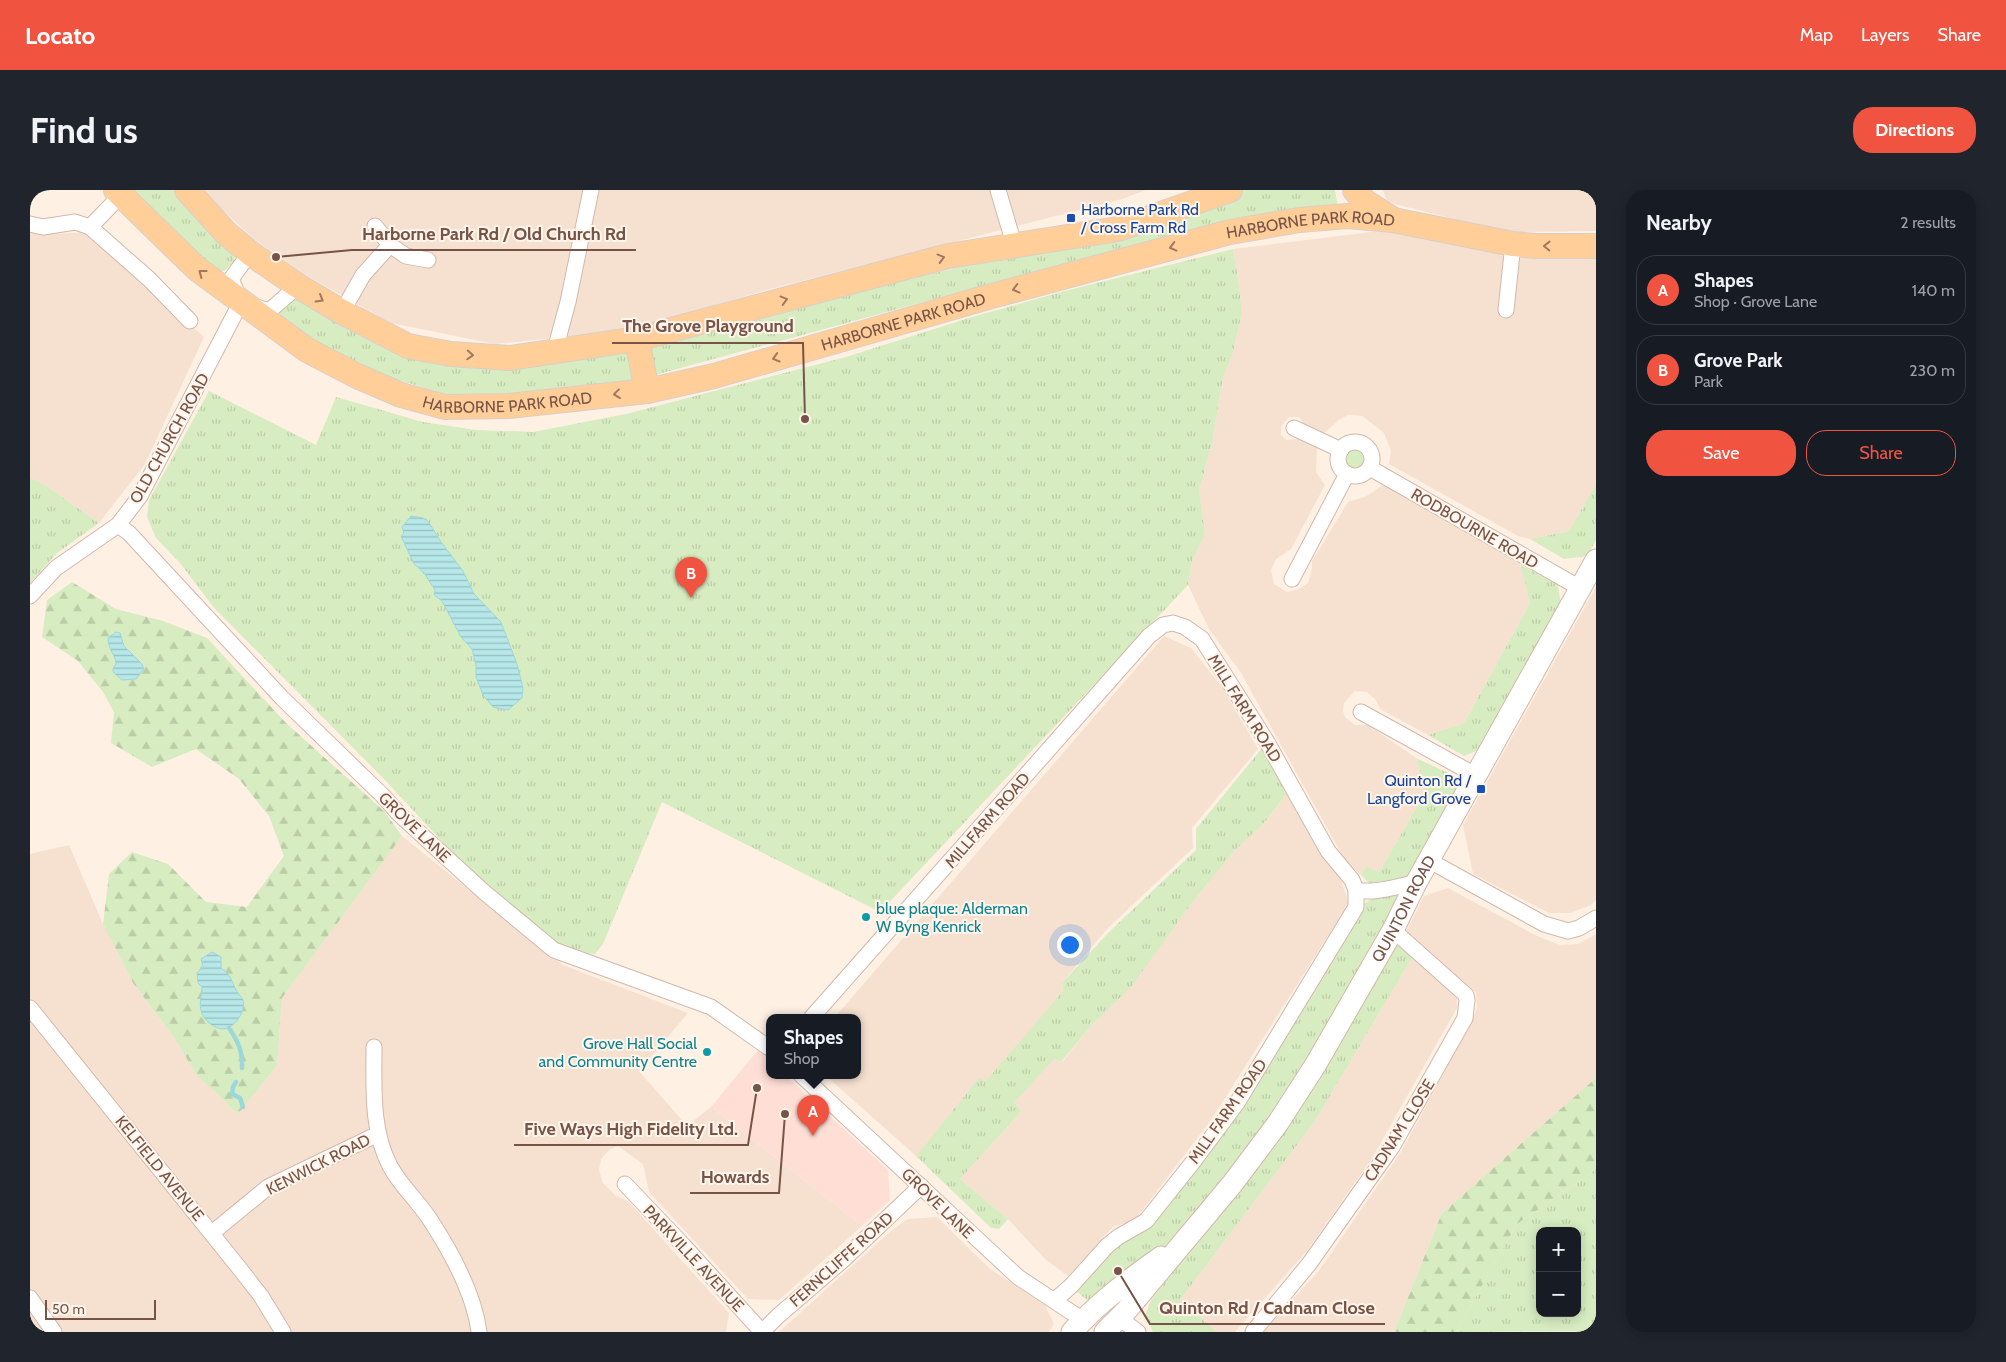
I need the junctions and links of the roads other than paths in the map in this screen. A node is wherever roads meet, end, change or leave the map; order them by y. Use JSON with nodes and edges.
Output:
{"nodes":[{"id":1,"x":188,"y":190,"type":"edge"},
{"id":2,"x":592,"y":190,"type":"edge"},
{"id":3,"x":998,"y":190,"type":"edge"},
{"id":4,"x":1230,"y":190,"type":"edge"},
{"id":5,"x":1356,"y":190,"type":"edge"},
{"id":6,"x":118,"y":193,"type":"edge"},
{"id":7,"x":1393,"y":220,"type":"junction"},
{"id":8,"x":30,"y":224,"type":"edge"},
{"id":9,"x":375,"y":226,"type":"dead end"},
{"id":10,"x":90,"y":227,"type":"junction"},
{"id":11,"x":1014,"y":244,"type":"junction"},
{"id":12,"x":1513,"y":244,"type":"junction"},
{"id":13,"x":390,"y":245,"type":"junction"},
{"id":14,"x":1596,"y":246,"type":"edge"},
{"id":15,"x":250,"y":253,"type":"junction"},
{"id":16,"x":428,"y":260,"type":"dead end"},
{"id":17,"x":298,"y":286,"type":"junction"},
{"id":18,"x":241,"y":302,"type":"junction"},
{"id":19,"x":1506,"y":310,"type":"dead end"},
{"id":20,"x":342,"y":312,"type":"junction"},
{"id":21,"x":190,"y":321,"type":"dead end"},
{"id":22,"x":638,"y":339,"type":"junction"},
{"id":23,"x":555,"y":350,"type":"junction"},
{"id":24,"x":647,"y":390,"type":"junction"},
{"id":25,"x":1294,"y":428,"type":"dead end"},
{"id":26,"x":1341,"y":450,"type":"junction"},
{"id":27,"x":1370,"y":468,"type":"junction"},
{"id":28,"x":1347,"y":474,"type":"junction"},
{"id":29,"x":118,"y":525,"type":"junction"},
{"id":30,"x":1596,"y":560,"type":"edge"},
{"id":31,"x":1292,"y":579,"type":"dead end"},
{"id":32,"x":1580,"y":588,"type":"junction"},
{"id":33,"x":30,"y":596,"type":"edge"},
{"id":34,"x":1163,"y":625,"type":"joint"},
{"id":35,"x":1361,"y":712,"type":"dead end"},
{"id":36,"x":1477,"y":776,"type":"junction"},
{"id":37,"x":1430,"y":861,"type":"junction"},
{"id":38,"x":1416,"y":883,"type":"junction"},
{"id":39,"x":1356,"y":890,"type":"junction"},
{"id":40,"x":1596,"y":918,"type":"edge"},
{"id":41,"x":1393,"y":930,"type":"junction"},
{"id":42,"x":30,"y":1008,"type":"edge"},
{"id":43,"x":815,"y":1014,"type":"edge"},
{"id":44,"x":766,"y":1046,"type":"edge"},
{"id":45,"x":374,"y":1047,"type":"dead end"},
{"id":46,"x":805,"y":1079,"type":"edge"},
{"id":47,"x":378,"y":1134,"type":"junction"},
{"id":48,"x":625,"y":1184,"type":"dead end"},
{"id":49,"x":921,"y":1186,"type":"junction"},
{"id":50,"x":212,"y":1233,"type":"junction"},
{"id":51,"x":30,"y":1298,"type":"edge"},
{"id":52,"x":1055,"y":1300,"type":"junction"},
{"id":53,"x":1115,"y":1314,"type":"edge"},
{"id":54,"x":1078,"y":1326,"type":"edge"},
{"id":55,"x":54,"y":1332,"type":"edge"},
{"id":56,"x":283,"y":1332,"type":"edge"},
{"id":57,"x":479,"y":1332,"type":"edge"},
{"id":58,"x":762,"y":1332,"type":"edge"},
{"id":59,"x":1138,"y":1332,"type":"edge"},
{"id":60,"x":1253,"y":1332,"type":"edge"}],
"edges":[{"from":1,"to":15,"type":"main road"},
{"from":2,"to":23,"type":"street"},
{"from":3,"to":11,"type":"street"},
{"from":4,"to":11,"type":"main road"},
{"from":5,"to":7,"type":"main road"},
{"from":6,"to":10,"type":"street","name":"HARBORNE PARK ROAD"},
{"from":18,"to":6,"type":"main road","name":"HARBORNE PARK ROAD","one_way":true},
{"from":7,"to":12,"type":"main road","name":"HARBORNE PARK ROAD"},
{"from":7,"to":24,"type":"main road","name":"HARBORNE PARK ROAD","one_way":true},
{"from":8,"to":10,"type":"street"},
{"from":9,"to":13,"type":"street"},
{"from":10,"to":21,"type":"street"},
{"from":22,"to":11,"type":"main road","one_way":true},
{"from":14,"to":12,"type":"main road","name":"HARBORNE PARK ROAD","one_way":true},
{"from":12,"to":19,"type":"street"},
{"from":13,"to":16,"type":"street"},
{"from":13,"to":20,"type":"street"},
{"from":15,"to":17,"type":"main road"},
{"from":15,"to":18,"type":"street"},
{"from":17,"to":18,"type":"street"},
{"from":17,"to":20,"type":"main road","one_way":true},
{"from":24,"to":18,"type":"main road","name":"HARBORNE PARK ROAD","one_way":true},
{"from":18,"to":29,"type":"street","name":"OLD CHURCH ROAD"},
{"from":20,"to":23,"type":"main road","one_way":true},
{"from":22,"to":23,"type":"main road"},
{"from":22,"to":24,"type":"main road"},
{"from":25,"to":26,"type":"street"},
{"from":26,"to":27,"type":"street"},
{"from":26,"to":28,"type":"street"},
{"from":27,"to":28,"type":"street"},
{"from":27,"to":32,"type":"street","name":"RODBOURNE ROAD"},
{"from":28,"to":31,"type":"street"},
{"from":29,"to":33,"type":"street","name":"OLD CHURCH ROAD"},
{"from":29,"to":44,"type":"street","name":"GROVE LANE"},
{"from":30,"to":32,"type":"street","name":"QUINTON ROAD"},
{"from":32,"to":36,"type":"street","name":"QUINTON ROAD"},
{"from":34,"to":39,"type":"street","name":"MILL FARM ROAD"},
{"from":34,"to":43,"type":"street","name":"MILLFARM ROAD"},
{"from":35,"to":36,"type":"street"},
{"from":36,"to":37,"type":"street","name":"QUINTON ROAD"},
{"from":37,"to":38,"type":"street","name":"QUINTON ROAD"},
{"from":37,"to":40,"type":"street"},
{"from":38,"to":39,"type":"street"},
{"from":38,"to":41,"type":"street","name":"QUINTON ROAD"},
{"from":39,"to":52,"type":"street","name":"MILL FARM ROAD"},
{"from":41,"to":53,"type":"street","name":"QUINTON ROAD"},
{"from":41,"to":60,"type":"street","name":"CADNAM CLOSE"},
{"from":42,"to":50,"type":"street","name":"KELFIELD AVENUE"},
{"from":45,"to":47,"type":"street"},
{"from":46,"to":49,"type":"street","name":"GROVE LANE"},
{"from":47,"to":50,"type":"street","name":"KENWICK ROAD"},
{"from":47,"to":57,"type":"street"},
{"from":48,"to":58,"type":"street","name":"PARKVILLE AVENUE"},
{"from":49,"to":52,"type":"street","name":"GROVE LANE"},
{"from":49,"to":58,"type":"street","name":"FERNCLIFFE ROAD"},
{"from":50,"to":56,"type":"street","name":"KELFIELD AVENUE"},
{"from":51,"to":55,"type":"street"},
{"from":52,"to":54,"type":"street","name":"GROVE LANE"},
{"from":53,"to":54,"type":"street","name":"QUINTON ROAD"},
{"from":53,"to":59,"type":"street"}]}
